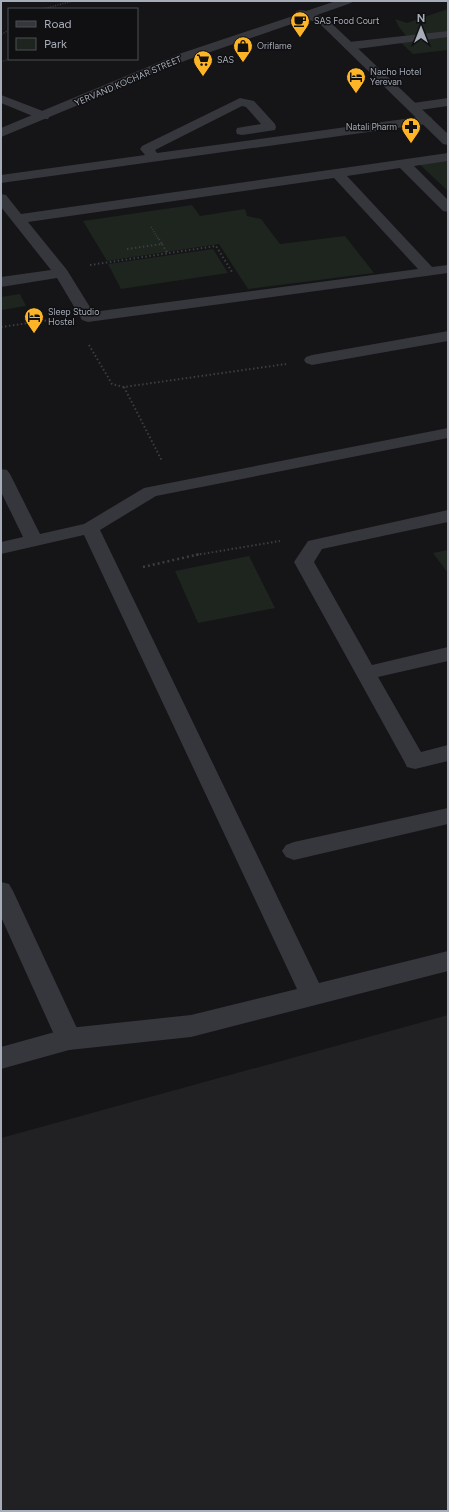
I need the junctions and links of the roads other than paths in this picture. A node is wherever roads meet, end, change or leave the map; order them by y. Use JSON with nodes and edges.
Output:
{"nodes":[{"id":1,"x":337,"y":1,"type":"edge"},
{"id":2,"x":347,"y":1,"type":"edge"},
{"id":3,"x":303,"y":14,"type":"junction"},
{"id":4,"x":448,"y":34,"type":"edge"},
{"id":5,"x":349,"y":46,"type":"junction"},
{"id":6,"x":1,"y":99,"type":"edge"},
{"id":7,"x":448,"y":102,"type":"edge"},
{"id":8,"x":413,"y":107,"type":"junction"},
{"id":9,"x":41,"y":114,"type":"junction"},
{"id":10,"x":426,"y":120,"type":"junction"},
{"id":11,"x":1,"y":128,"type":"edge"},
{"id":12,"x":229,"y":133,"type":"dead end"},
{"id":13,"x":1,"y":134,"type":"edge"},
{"id":14,"x":200,"y":137,"type":"dead end"},
{"id":15,"x":448,"y":141,"type":"edge"},
{"id":16,"x":157,"y":144,"type":"junction"},
{"id":17,"x":448,"y":157,"type":"edge"},
{"id":18,"x":154,"y":158,"type":"junction"},
{"id":19,"x":403,"y":163,"type":"junction"},
{"id":20,"x":337,"y":173,"type":"junction"},
{"id":21,"x":1,"y":179,"type":"edge"},
{"id":22,"x":1,"y":198,"type":"edge"},
{"id":23,"x":448,"y":208,"type":"edge"},
{"id":24,"x":17,"y":219,"type":"junction"},
{"id":25,"x":448,"y":269,"type":"edge"},
{"id":26,"x":60,"y":272,"type":"junction"},
{"id":27,"x":428,"y":272,"type":"junction"},
{"id":28,"x":1,"y":282,"type":"edge"},
{"id":29,"x":448,"y":336,"type":"edge"},
{"id":30,"x":312,"y":360,"type":"road end"},
{"id":31,"x":448,"y":433,"type":"edge"},
{"id":32,"x":1,"y":474,"type":"edge"},
{"id":33,"x":448,"y":516,"type":"edge"},
{"id":34,"x":90,"y":528,"type":"junction"},
{"id":35,"x":34,"y":541,"type":"junction"},
{"id":36,"x":1,"y":548,"type":"edge"},
{"id":37,"x":448,"y":654,"type":"edge"},
{"id":38,"x":365,"y":673,"type":"junction"},
{"id":39,"x":448,"y":753,"type":"edge"},
{"id":40,"x":448,"y":816,"type":"edge"},
{"id":41,"x":294,"y":851,"type":"dead end"},
{"id":42,"x":1,"y":892,"type":"edge"},
{"id":43,"x":448,"y":961,"type":"edge"},
{"id":44,"x":312,"y":994,"type":"junction"},
{"id":45,"x":69,"y":1040,"type":"junction"},
{"id":46,"x":1,"y":1058,"type":"edge"}],
"edges":[{"from":1,"to":3,"type":"street","name":"YERVAND KOCHAR STREET"},
{"from":2,"to":3,"type":"street","name":"YERVAND KOCHAR STREET"},
{"from":3,"to":5,"type":"street"},
{"from":3,"to":9,"type":"street","name":"YERVAND KOCHAR STREET"},
{"from":4,"to":5,"type":"street"},
{"from":5,"to":8,"type":"street"},
{"from":6,"to":9,"type":"street"},
{"from":7,"to":8,"type":"street"},
{"from":8,"to":10,"type":"street"},
{"from":9,"to":11,"type":"street","name":"YERVAND KOCHAR STREET"},
{"from":9,"to":13,"type":"street","name":"YERVAND KOCHAR STREET"},
{"from":10,"to":15,"type":"street"},
{"from":10,"to":18,"type":"street"},
{"from":12,"to":16,"type":"street"},
{"from":14,"to":16,"type":"street"},
{"from":16,"to":18,"type":"street"},
{"from":17,"to":19,"type":"street"},
{"from":18,"to":21,"type":"street"},
{"from":19,"to":20,"type":"street"},
{"from":19,"to":23,"type":"street"},
{"from":20,"to":24,"type":"street"},
{"from":20,"to":27,"type":"street"},
{"from":22,"to":24,"type":"street"},
{"from":24,"to":26,"type":"street"},
{"from":25,"to":27,"type":"street"},
{"from":26,"to":27,"type":"street"},
{"from":26,"to":28,"type":"street"},
{"from":29,"to":30,"type":"street"},
{"from":31,"to":34,"type":"street"},
{"from":32,"to":35,"type":"street"},
{"from":33,"to":38,"type":"street"},
{"from":34,"to":35,"type":"street"},
{"from":34,"to":44,"type":"street"},
{"from":35,"to":36,"type":"street"},
{"from":37,"to":38,"type":"street"},
{"from":38,"to":39,"type":"street"},
{"from":40,"to":41,"type":"street"},
{"from":42,"to":45,"type":"street"},
{"from":43,"to":44,"type":"street"},
{"from":44,"to":45,"type":"street"},
{"from":45,"to":46,"type":"street"}]}
